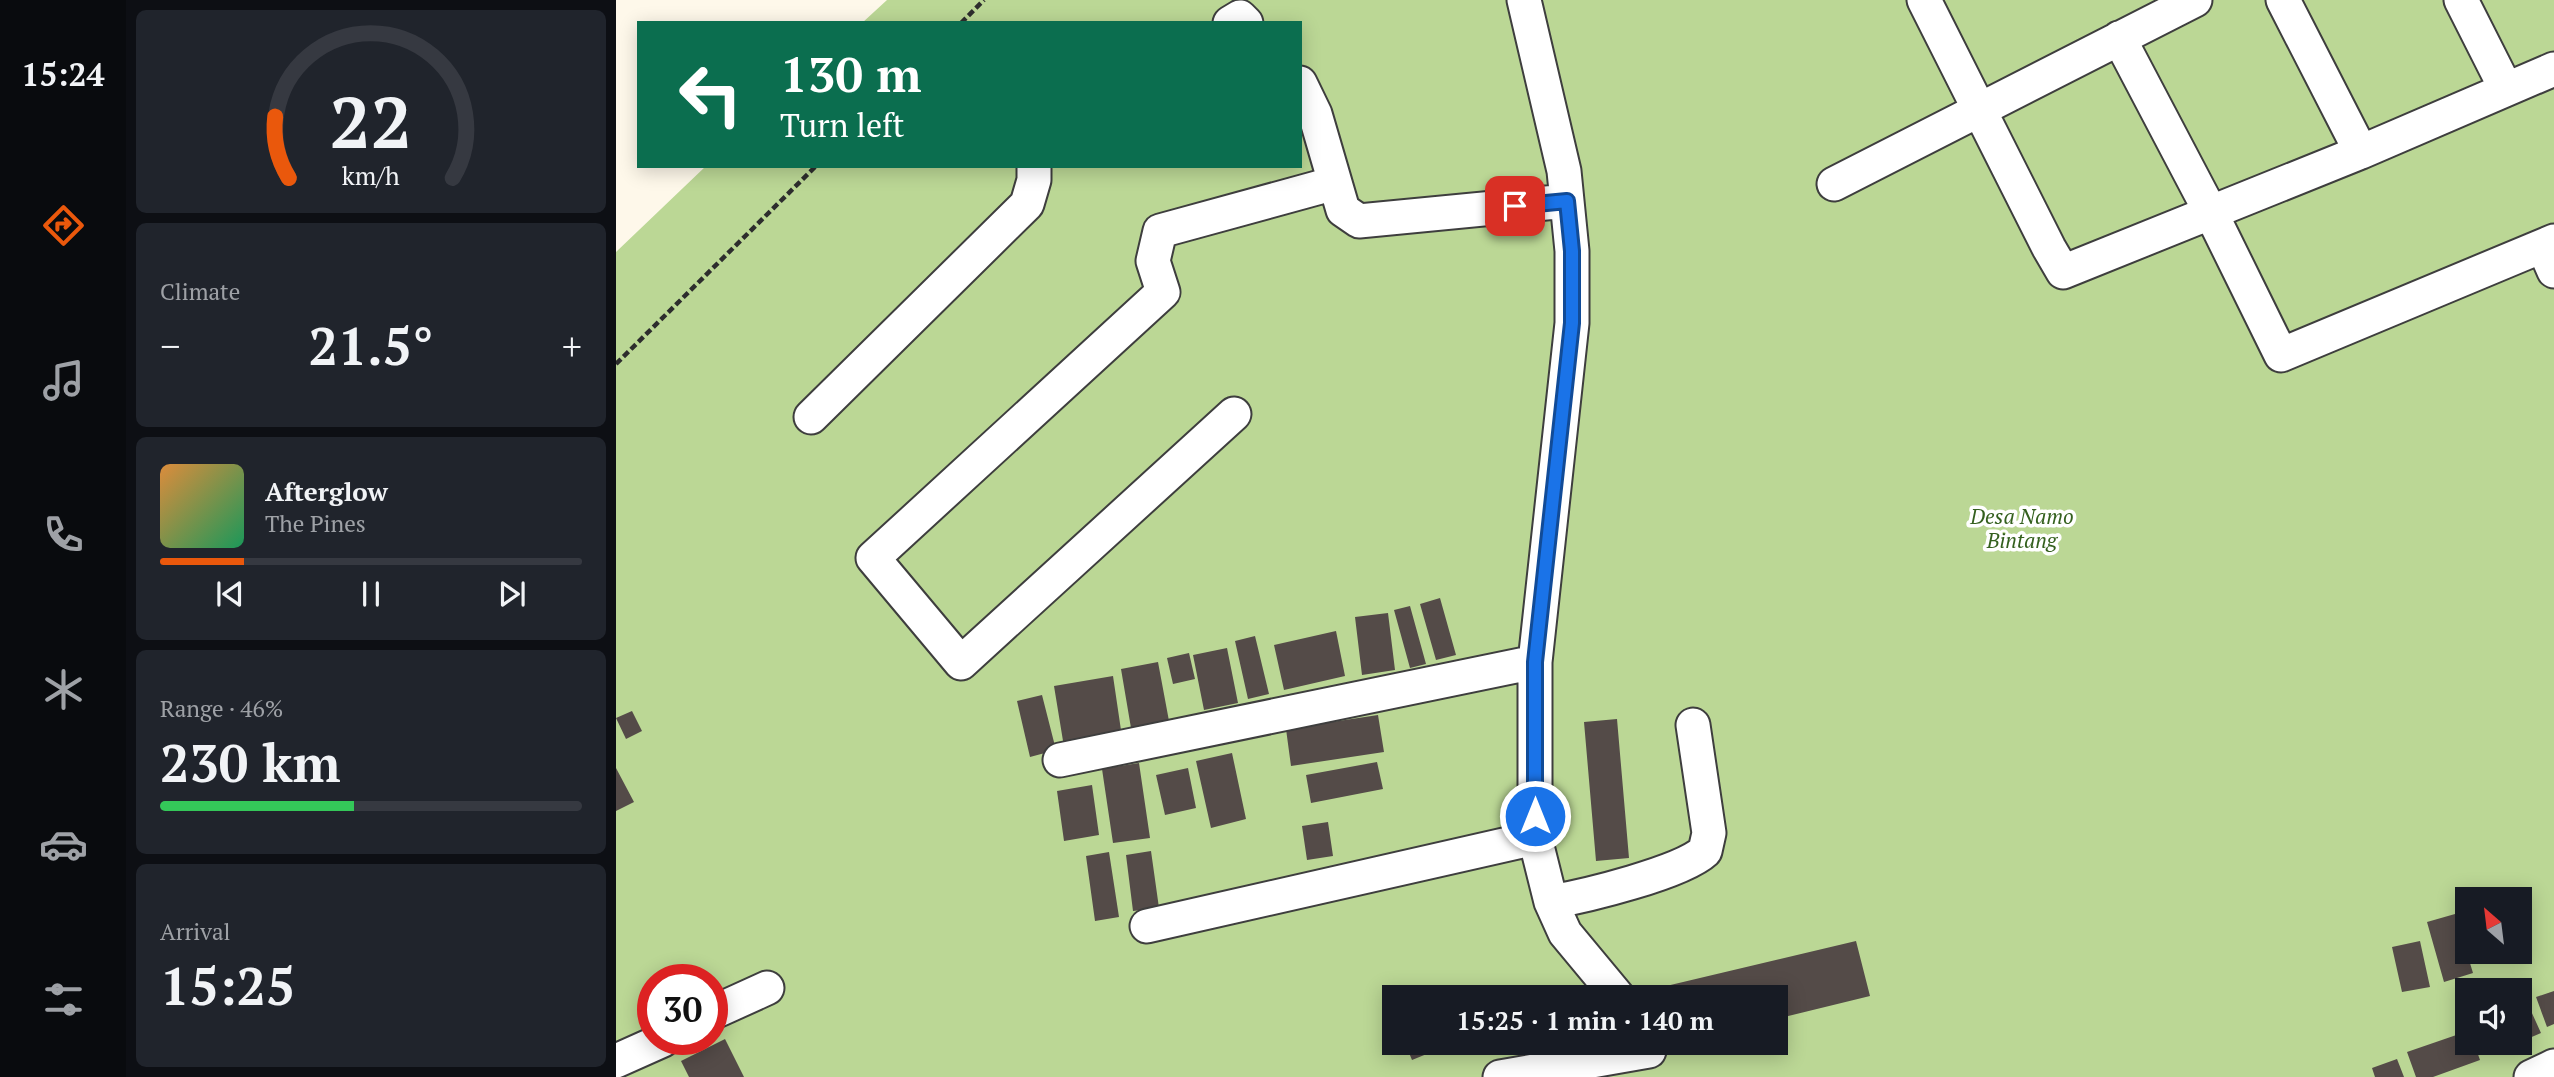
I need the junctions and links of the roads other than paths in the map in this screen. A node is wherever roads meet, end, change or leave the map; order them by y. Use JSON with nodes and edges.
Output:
{"nodes":[{"id":1,"x":1524,"y":0,"type":"edge"},
{"id":2,"x":1924,"y":0,"type":"edge"},
{"id":3,"x":2195,"y":0,"type":"edge"},
{"id":4,"x":2283,"y":0,"type":"edge"},
{"id":5,"x":2461,"y":0,"type":"edge"},
{"id":6,"x":2119,"y":38,"type":"junction"},
{"id":7,"x":2554,"y":69,"type":"edge"},
{"id":8,"x":1302,"y":87,"type":"edge"},
{"id":9,"x":2506,"y":89,"type":"junction"},
{"id":10,"x":1980,"y":108,"type":"junction"},
{"id":11,"x":2361,"y":152,"type":"junction"},
{"id":12,"x":1034,"y":168,"type":"edge"},
{"id":13,"x":1335,"y":183,"type":"junction"},
{"id":14,"x":1834,"y":184,"type":"dead end"},
{"id":15,"x":1567,"y":201,"type":"junction"},
{"id":16,"x":2211,"y":213,"type":"junction"},
{"id":17,"x":2550,"y":253,"type":"edge"},
{"id":18,"x":1234,"y":414,"type":"dead end"},
{"id":19,"x":811,"y":416,"type":"dead end"},
{"id":20,"x":1535,"y":662,"type":"junction"},
{"id":21,"x":1693,"y":725,"type":"dead end"},
{"id":22,"x":1060,"y":760,"type":"dead end"},
{"id":23,"x":1535,"y":838,"type":"junction"},
{"id":24,"x":1551,"y":902,"type":"junction"},
{"id":25,"x":1147,"y":926,"type":"dead end"},
{"id":26,"x":1608,"y":985,"type":"edge"},
{"id":27,"x":767,"y":988,"type":"dead end"},
{"id":28,"x":728,"y":1006,"type":"edge"},
{"id":29,"x":1651,"y":1057,"type":"edge"},
{"id":30,"x":2554,"y":1066,"type":"edge"},
{"id":31,"x":1500,"y":1077,"type":"edge"},
{"id":32,"x":2530,"y":1077,"type":"edge"}],
"edges":[{"from":1,"to":15,"type":"street"},
{"from":2,"to":10,"type":"street"},
{"from":3,"to":6,"type":"street"},
{"from":4,"to":11,"type":"street"},
{"from":5,"to":9,"type":"street"},
{"from":6,"to":10,"type":"street"},
{"from":6,"to":16,"type":"street"},
{"from":7,"to":9,"type":"street"},
{"from":8,"to":13,"type":"street"},
{"from":9,"to":11,"type":"street"},
{"from":10,"to":14,"type":"street"},
{"from":10,"to":16,"type":"street"},
{"from":11,"to":16,"type":"street"},
{"from":12,"to":19,"type":"street"},
{"from":13,"to":15,"type":"street"},
{"from":13,"to":18,"type":"street"},
{"from":15,"to":20,"type":"street"},
{"from":16,"to":17,"type":"street"},
{"from":20,"to":22,"type":"street"},
{"from":20,"to":23,"type":"street"},
{"from":21,"to":24,"type":"street"},
{"from":23,"to":24,"type":"street"},
{"from":23,"to":25,"type":"street"},
{"from":24,"to":26,"type":"street"},
{"from":27,"to":28,"type":"street"},
{"from":29,"to":31,"type":"street"},
{"from":30,"to":32,"type":"street"}]}
